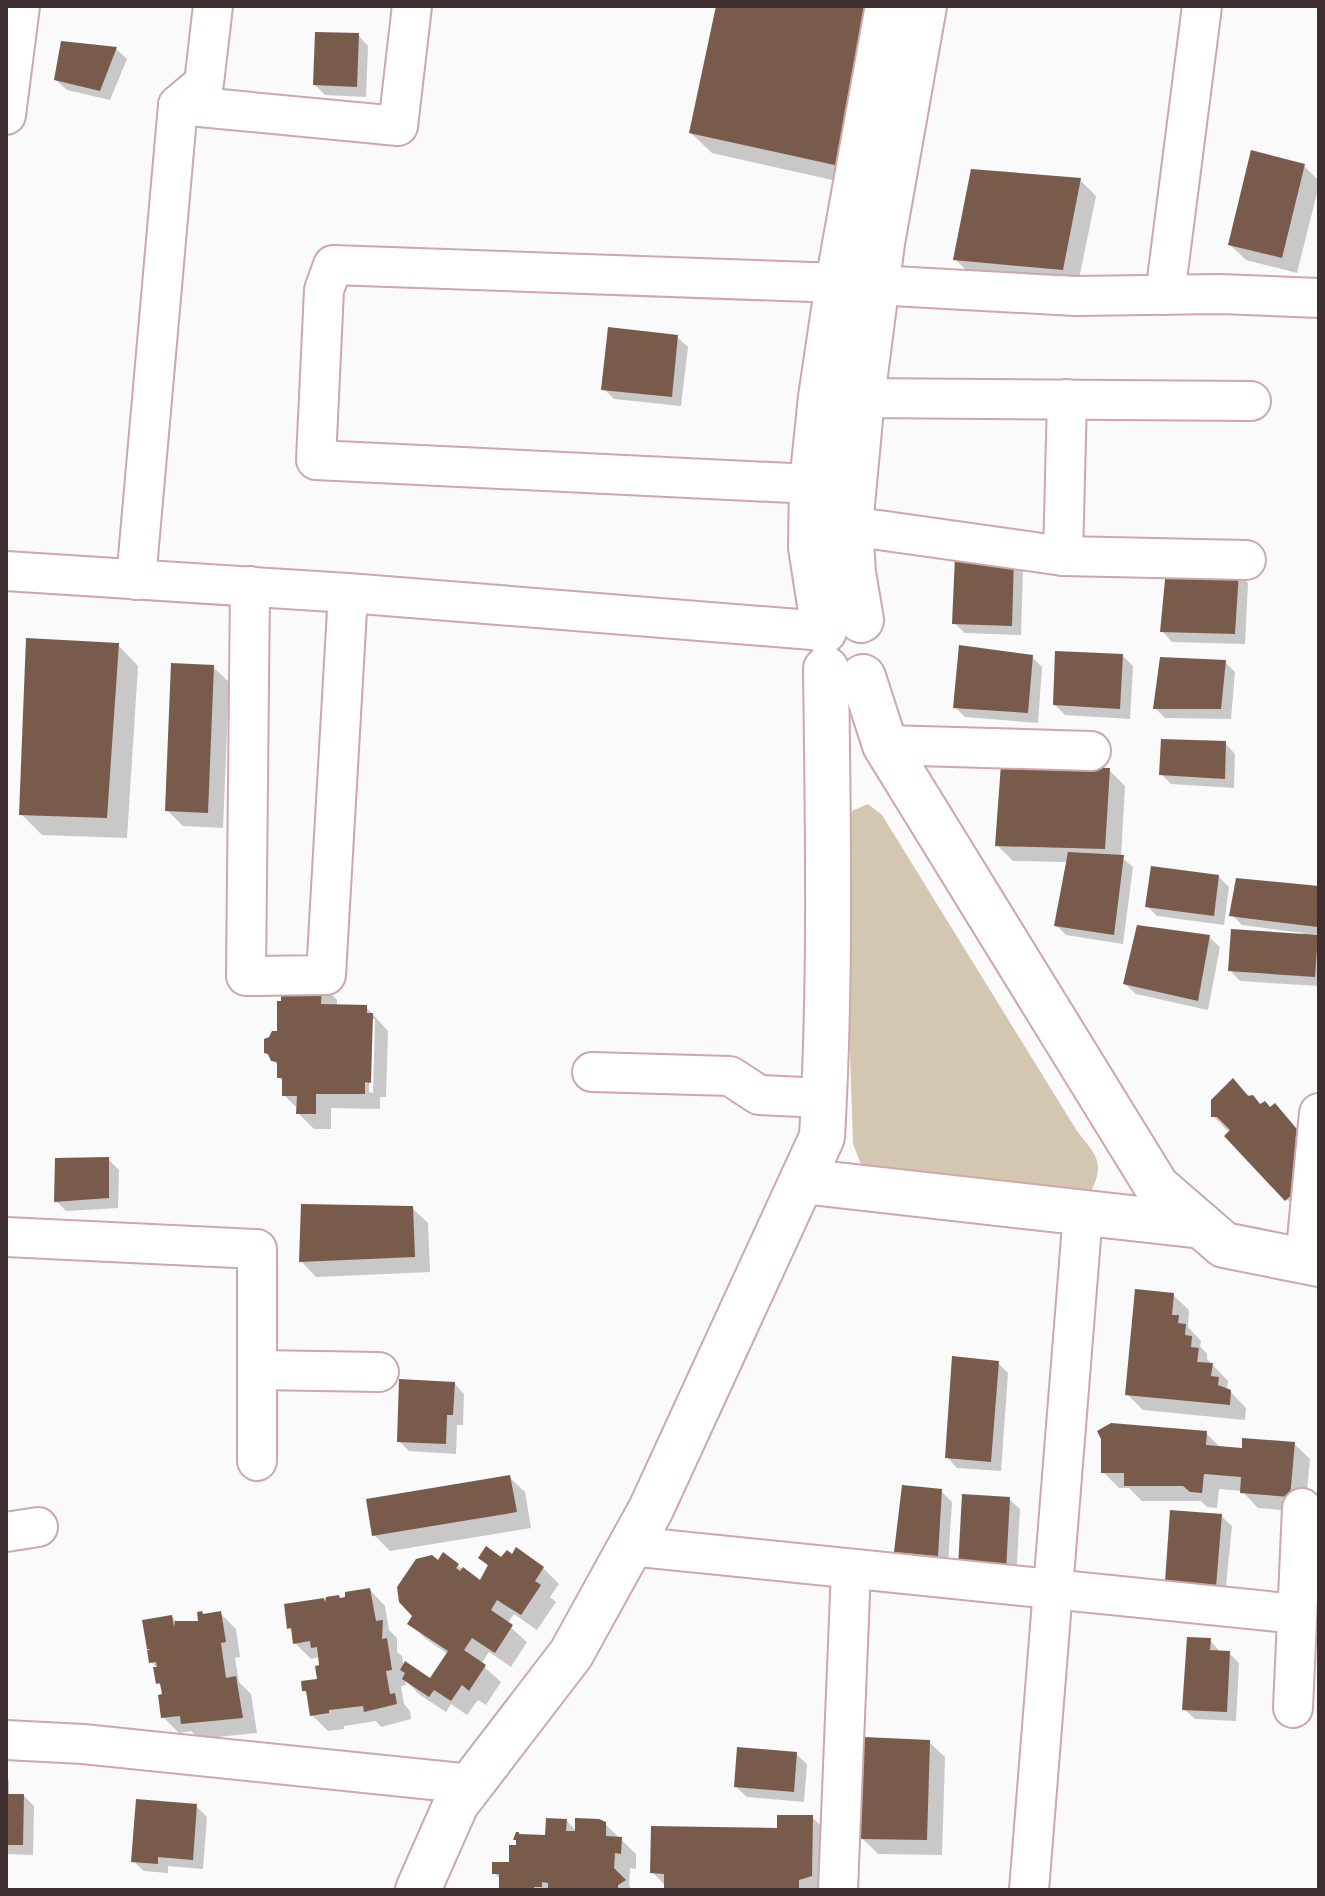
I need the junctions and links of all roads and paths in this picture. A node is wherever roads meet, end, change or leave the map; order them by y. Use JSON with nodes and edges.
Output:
{"nodes":[{"id":1,"x":20,"y":6,"type":"edge"},
{"id":2,"x":213,"y":6,"type":"edge"},
{"id":3,"x":412,"y":6,"type":"edge"},
{"id":4,"x":888,"y":6,"type":"edge"},
{"id":5,"x":924,"y":6,"type":"edge"},
{"id":6,"x":1202,"y":6,"type":"edge"},
{"id":7,"x":178,"y":105,"type":"junction"},
{"id":8,"x":6,"y":115,"type":"edge"},
{"id":9,"x":857,"y":284,"type":"junction"},
{"id":10,"x":1165,"y":295,"type":"junction"},
{"id":11,"x":1319,"y":298,"type":"edge"},
{"id":12,"x":862,"y":398,"type":"junction"},
{"id":13,"x":1067,"y":399,"type":"junction"},
{"id":14,"x":1251,"y":401,"type":"dead end"},
{"id":15,"x":812,"y":484,"type":"junction"},
{"id":16,"x":850,"y":526,"type":"junction"},
{"id":17,"x":1063,"y":556,"type":"junction"},
{"id":18,"x":1246,"y":560,"type":"dead end"},
{"id":19,"x":6,"y":571,"type":"edge"},
{"id":20,"x":136,"y":580,"type":"junction"},
{"id":21,"x":250,"y":586,"type":"junction"},
{"id":22,"x":348,"y":593,"type":"junction"},
{"id":23,"x":844,"y":649,"type":"junction"},
{"id":24,"x":885,"y":745,"type":"junction"},
{"id":25,"x":1091,"y":751,"type":"dead end"},
{"id":26,"x":592,"y":1072,"type":"dead end"},
{"id":27,"x":824,"y":1098,"type":"junction"},
{"id":28,"x":1319,"y":1113,"type":"edge"},
{"id":29,"x":802,"y":1181,"type":"junction"},
{"id":30,"x":1083,"y":1213,"type":"junction"},
{"id":31,"x":1202,"y":1226,"type":"junction"},
{"id":32,"x":6,"y":1237,"type":"edge"},
{"id":33,"x":1312,"y":1262,"type":"edge"},
{"id":34,"x":257,"y":1370,"type":"junction"},
{"id":35,"x":379,"y":1372,"type":"dead end"},
{"id":36,"x":257,"y":1461,"type":"dead end"},
{"id":37,"x":1302,"y":1508,"type":"dead end"},
{"id":38,"x":630,"y":1546,"type":"junction"},
{"id":39,"x":851,"y":1569,"type":"junction"},
{"id":40,"x":1051,"y":1589,"type":"junction"},
{"id":41,"x":1297,"y":1614,"type":"junction"},
{"id":42,"x":1293,"y":1708,"type":"dead end"},
{"id":43,"x":6,"y":1740,"type":"edge"},
{"id":44,"x":471,"y":1784,"type":"junction"},
{"id":45,"x":418,"y":1890,"type":"edge"},
{"id":46,"x":838,"y":1890,"type":"edge"},
{"id":47,"x":1029,"y":1890,"type":"edge"}],
"edges":[{"from":1,"to":8,"type":"street"},
{"from":2,"to":7,"type":"street"},
{"from":3,"to":7,"type":"street"},
{"from":4,"to":9,"type":"street"},
{"from":5,"to":9,"type":"street"},
{"from":6,"to":10,"type":"street"},
{"from":7,"to":20,"type":"street"},
{"from":9,"to":10,"type":"street"},
{"from":9,"to":12,"type":"street"},
{"from":9,"to":15,"type":"street"},
{"from":9,"to":15,"type":"street"},
{"from":10,"to":11,"type":"street"},
{"from":12,"to":13,"type":"street"},
{"from":12,"to":16,"type":"street"},
{"from":13,"to":14,"type":"street"},
{"from":13,"to":17,"type":"street"},
{"from":15,"to":23,"type":"street"},
{"from":16,"to":17,"type":"street"},
{"from":16,"to":23,"type":"street"},
{"from":17,"to":18,"type":"street"},
{"from":19,"to":20,"type":"street"},
{"from":20,"to":21,"type":"street"},
{"from":21,"to":22,"type":"street"},
{"from":21,"to":22,"type":"street"},
{"from":22,"to":23,"type":"street"},
{"from":23,"to":24,"type":"street"},
{"from":23,"to":27,"type":"street"},
{"from":24,"to":25,"type":"street"},
{"from":24,"to":31,"type":"street"},
{"from":26,"to":27,"type":"street"},
{"from":27,"to":29,"type":"street"},
{"from":28,"to":33,"type":"street"},
{"from":29,"to":30,"type":"street"},
{"from":29,"to":38,"type":"street"},
{"from":30,"to":31,"type":"street"},
{"from":30,"to":40,"type":"street"},
{"from":31,"to":33,"type":"street"},
{"from":32,"to":34,"type":"street"},
{"from":34,"to":35,"type":"street"},
{"from":34,"to":36,"type":"street"},
{"from":37,"to":41,"type":"street"},
{"from":38,"to":39,"type":"street"},
{"from":38,"to":44,"type":"street"},
{"from":39,"to":40,"type":"street"},
{"from":39,"to":46,"type":"street"},
{"from":40,"to":41,"type":"street"},
{"from":40,"to":47,"type":"street"},
{"from":41,"to":42,"type":"street"},
{"from":43,"to":44,"type":"street"},
{"from":44,"to":45,"type":"street"}]}
